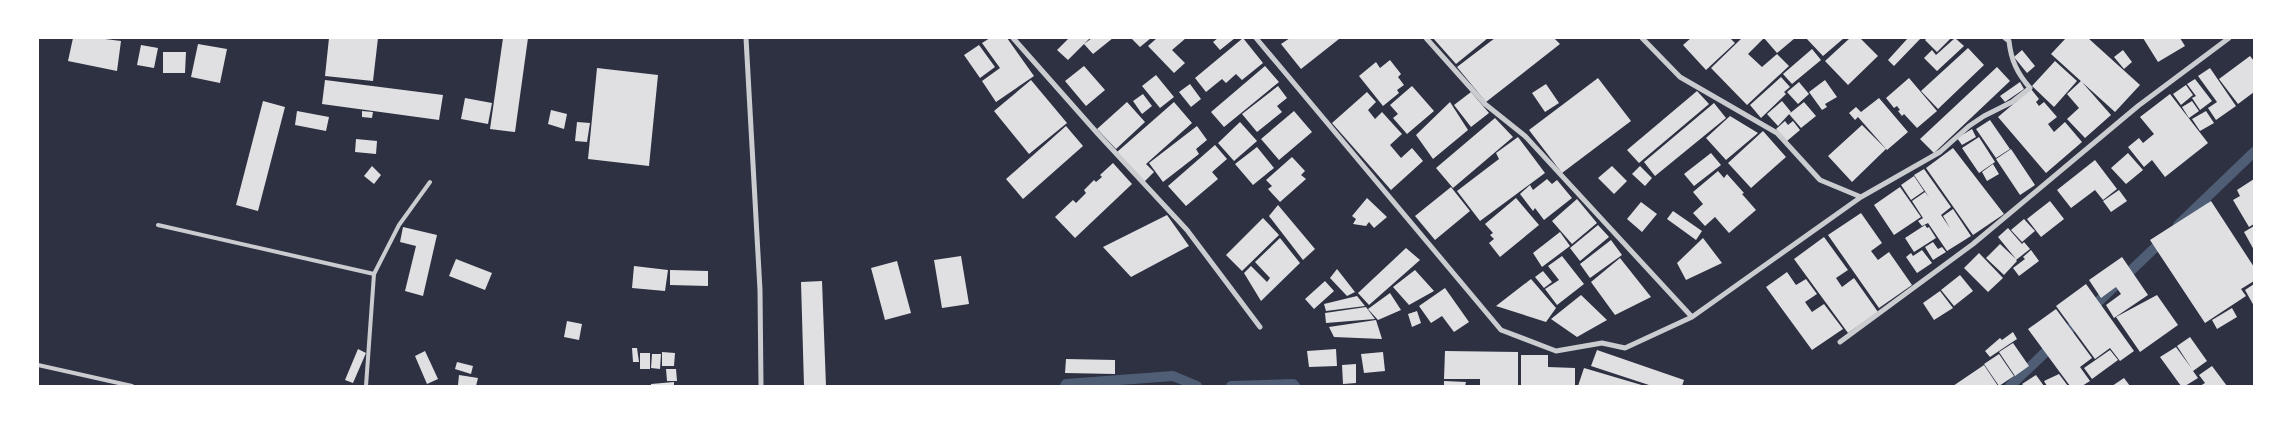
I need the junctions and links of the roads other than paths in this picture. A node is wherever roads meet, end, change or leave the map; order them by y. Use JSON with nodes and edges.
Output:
{"nodes":[{"id":1,"x":746,"y":38,"type":"edge"},
{"id":2,"x":1013,"y":38,"type":"edge"},
{"id":3,"x":1256,"y":38,"type":"edge"},
{"id":4,"x":1426,"y":38,"type":"edge"},
{"id":5,"x":1642,"y":38,"type":"edge"},
{"id":6,"x":2005,"y":38,"type":"edge"},
{"id":7,"x":2228,"y":38,"type":"edge"},
{"id":8,"x":430,"y":182,"type":"dead end"},
{"id":9,"x":1861,"y":197,"type":"junction"},
{"id":10,"x":158,"y":225,"type":"dead end"},
{"id":11,"x":374,"y":274,"type":"junction"},
{"id":12,"x":1692,"y":317,"type":"junction"},
{"id":13,"x":1260,"y":327,"type":"dead end"},
{"id":14,"x":1840,"y":342,"type":"dead end"},
{"id":15,"x":38,"y":365,"type":"edge"},
{"id":16,"x":132,"y":386,"type":"edge"},
{"id":17,"x":366,"y":386,"type":"edge"},
{"id":18,"x":761,"y":386,"type":"edge"}],
"edges":[{"from":1,"to":18,"type":"street"},
{"from":2,"to":13,"type":"street"},
{"from":3,"to":12,"type":"street"},
{"from":4,"to":12,"type":"street"},
{"from":5,"to":9,"type":"street"},
{"from":6,"to":9,"type":"street"},
{"from":7,"to":14,"type":"street"},
{"from":8,"to":11,"type":"lane"},
{"from":9,"to":12,"type":"street"},
{"from":10,"to":11,"type":"lane"},
{"from":11,"to":17,"type":"lane"},
{"from":15,"to":16,"type":"lane"}]}
